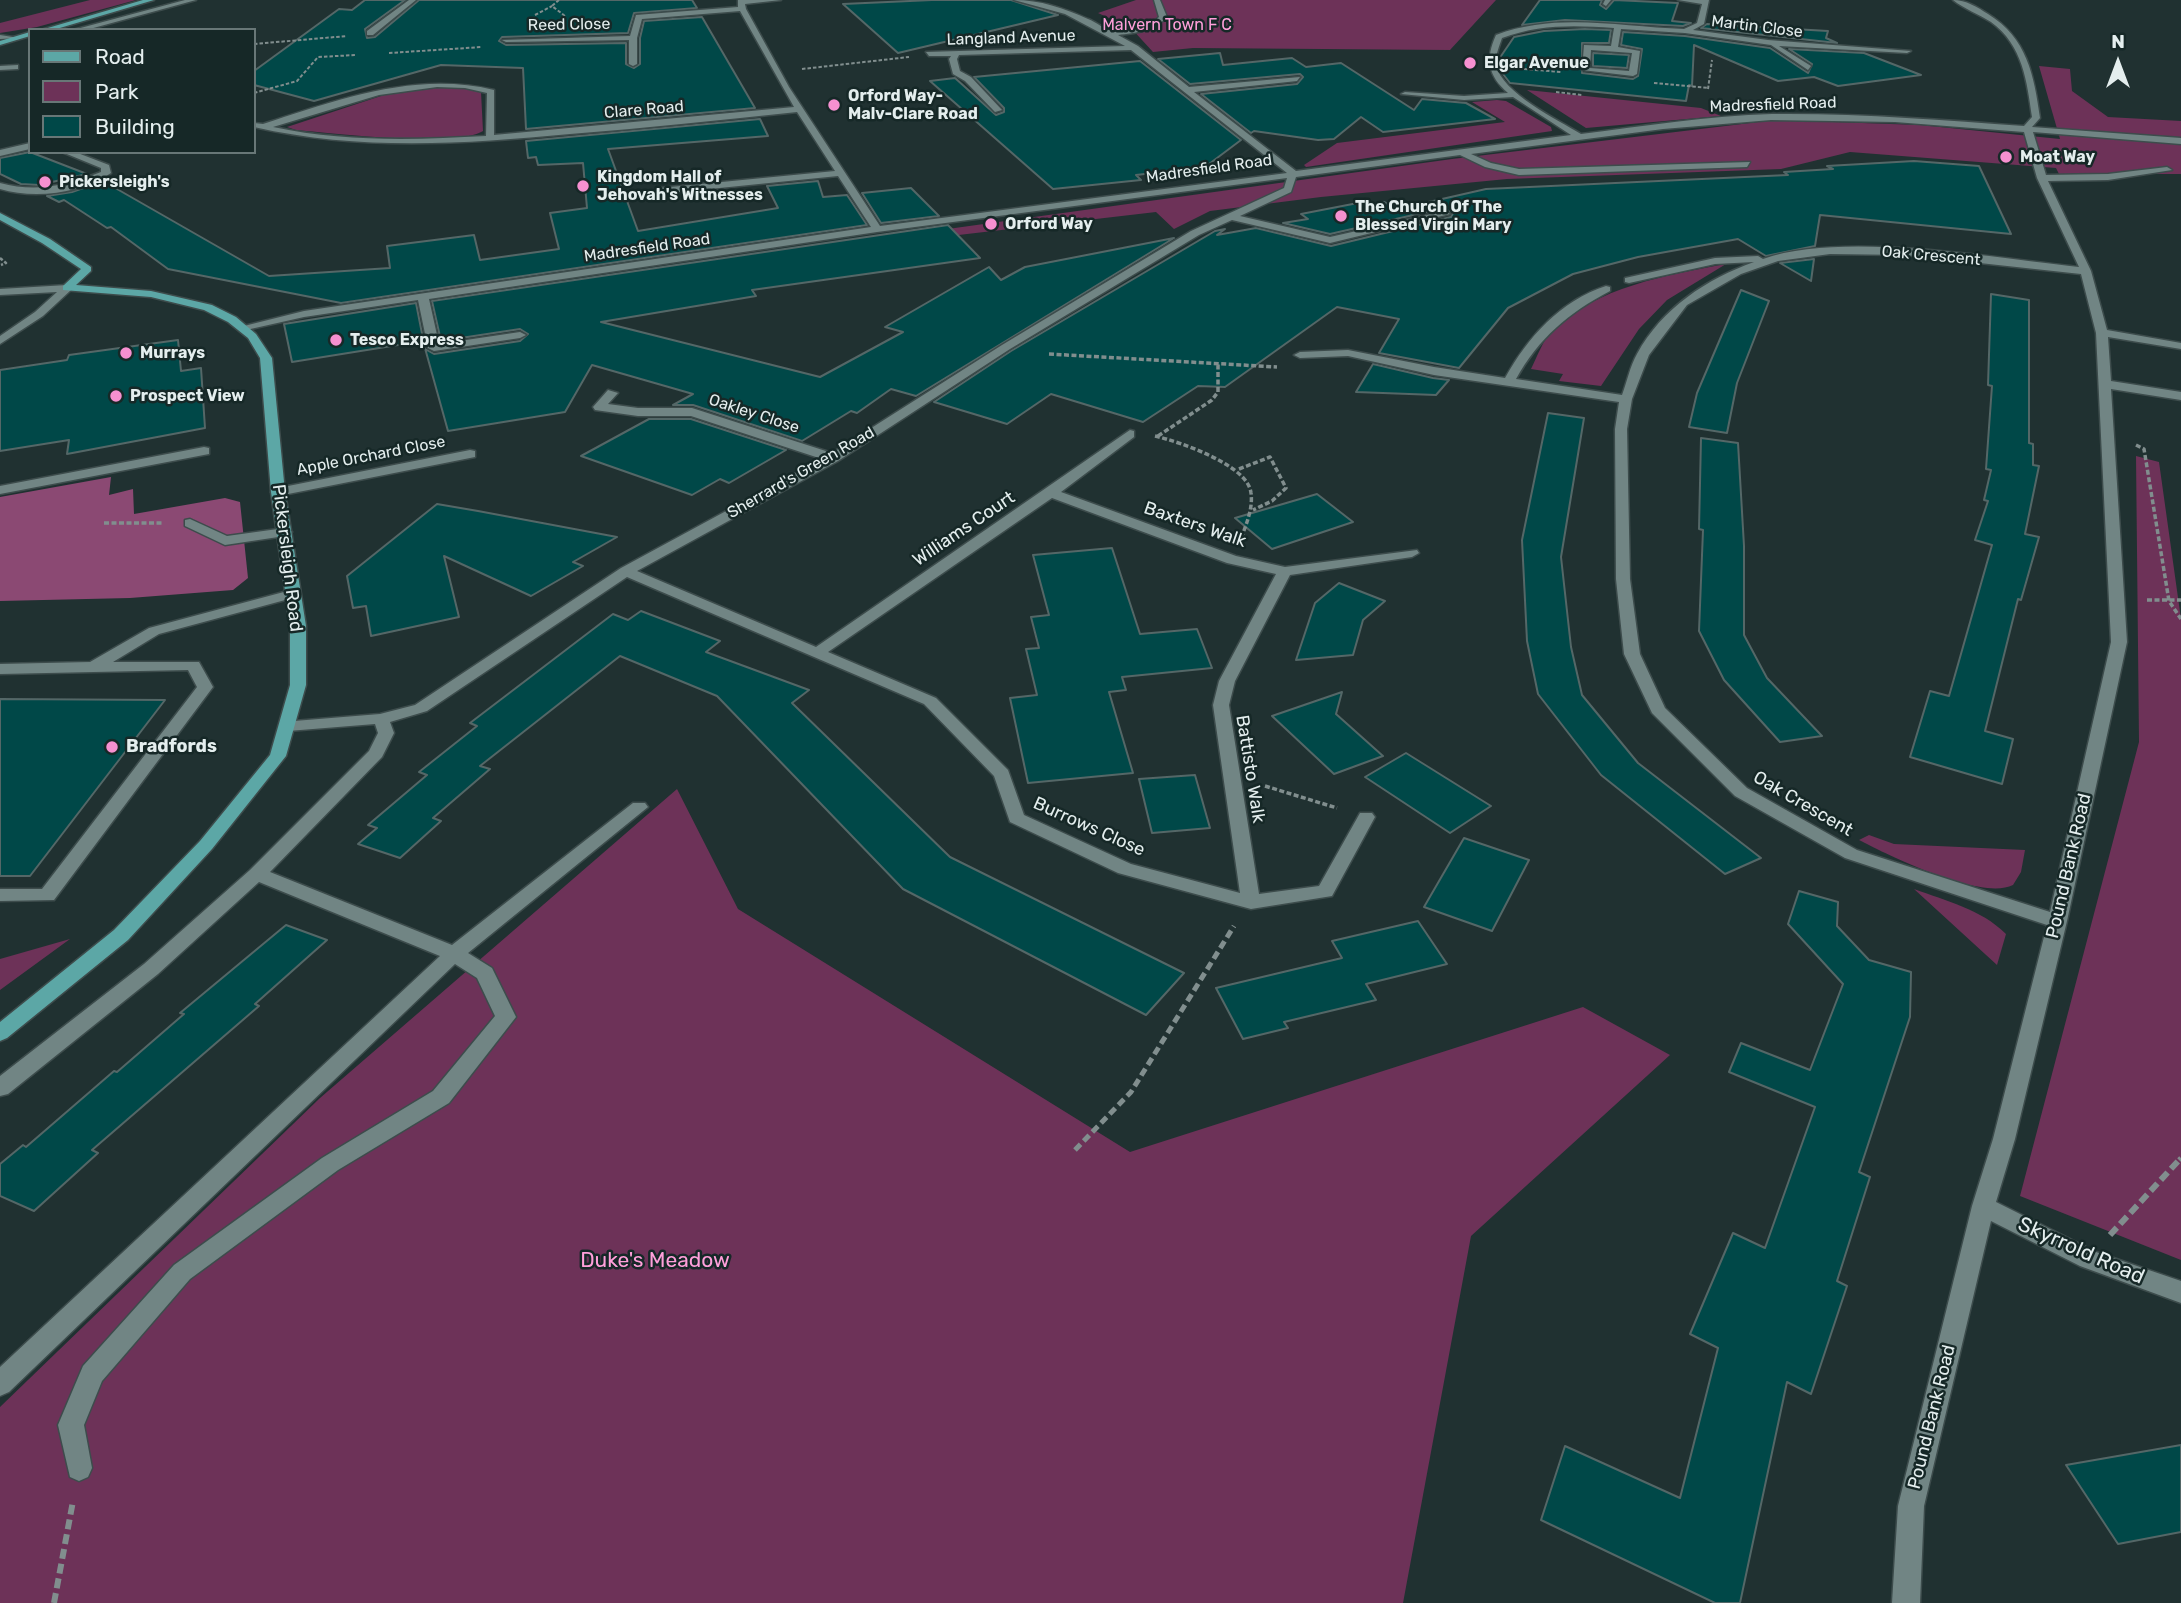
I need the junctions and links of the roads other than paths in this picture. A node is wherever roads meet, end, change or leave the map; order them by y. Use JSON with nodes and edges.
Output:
{"nodes":[{"id":1,"x":193,"y":0,"type":"edge"},
{"id":2,"x":413,"y":0,"type":"edge"},
{"id":3,"x":778,"y":0,"type":"edge"},
{"id":4,"x":1017,"y":0,"type":"edge"},
{"id":5,"x":1157,"y":0,"type":"edge"},
{"id":6,"x":1681,"y":0,"type":"edge"},
{"id":7,"x":1956,"y":0,"type":"edge"},
{"id":8,"x":148,"y":1,"type":"edge"},
{"id":9,"x":1706,"y":1,"type":"edge"},
{"id":10,"x":741,"y":4,"type":"edge"},
{"id":11,"x":165,"y":6,"type":"junction"},
{"id":12,"x":633,"y":8,"type":"dead end"},
{"id":13,"x":671,"y":14,"type":"junction"},
{"id":14,"x":51,"y":28,"type":"edge"},
{"id":15,"x":83,"y":28,"type":"edge"},
{"id":16,"x":1618,"y":29,"type":"junction"},
{"id":17,"x":1685,"y":31,"type":"junction"},
{"id":18,"x":370,"y":33,"type":"road end"},
{"id":19,"x":1113,"y":33,"type":"junction"},
{"id":20,"x":28,"y":35,"type":"edge"},
{"id":21,"x":0,"y":37,"type":"edge"},
{"id":22,"x":633,"y":37,"type":"junction"},
{"id":23,"x":15,"y":38,"type":"junction"},
{"id":24,"x":506,"y":40,"type":"dead end"},
{"id":25,"x":0,"y":43,"type":"edge"},
{"id":26,"x":1771,"y":44,"type":"junction"},
{"id":27,"x":1135,"y":48,"type":"junction"},
{"id":28,"x":1826,"y":49,"type":"junction"},
{"id":29,"x":1614,"y":50,"type":"junction"},
{"id":30,"x":1907,"y":51,"type":"dead end"},
{"id":31,"x":957,"y":53,"type":"junction"},
{"id":32,"x":929,"y":54,"type":"road end"},
{"id":33,"x":1841,"y":58,"type":"dead end"},
{"id":34,"x":633,"y":64,"type":"dead end"},
{"id":35,"x":15,"y":67,"type":"dead end"},
{"id":36,"x":0,"y":68,"type":"edge"},
{"id":37,"x":1808,"y":68,"type":"dead end"},
{"id":38,"x":1297,"y":79,"type":"dead end"},
{"id":39,"x":1186,"y":90,"type":"junction"},
{"id":40,"x":1404,"y":93,"type":"dead end"},
{"id":41,"x":1513,"y":95,"type":"junction"},
{"id":42,"x":801,"y":110,"type":"junction"},
{"id":43,"x":998,"y":110,"type":"dead end"},
{"id":44,"x":258,"y":126,"type":"edge"},
{"id":45,"x":2028,"y":130,"type":"junction"},
{"id":46,"x":1581,"y":138,"type":"junction"},
{"id":47,"x":490,"y":139,"type":"junction"},
{"id":48,"x":2181,"y":141,"type":"edge"},
{"id":49,"x":28,"y":146,"type":"edge"},
{"id":50,"x":1459,"y":151,"type":"junction"},
{"id":51,"x":0,"y":153,"type":"edge"},
{"id":52,"x":71,"y":154,"type":"edge"},
{"id":53,"x":1706,"y":155,"type":"dead end"},
{"id":54,"x":1719,"y":164,"type":"junction"},
{"id":55,"x":1746,"y":164,"type":"dead end"},
{"id":56,"x":2167,"y":170,"type":"dead end"},
{"id":57,"x":839,"y":173,"type":"junction"},
{"id":58,"x":1293,"y":173,"type":"junction"},
{"id":59,"x":2042,"y":178,"type":"junction"},
{"id":60,"x":0,"y":186,"type":"edge"},
{"id":61,"x":660,"y":191,"type":"dead end"},
{"id":62,"x":1445,"y":214,"type":"dead end"},
{"id":63,"x":0,"y":216,"type":"edge"},
{"id":64,"x":1228,"y":216,"type":"junction"},
{"id":65,"x":877,"y":229,"type":"junction"},
{"id":66,"x":1776,"y":258,"type":"junction"},
{"id":67,"x":2086,"y":271,"type":"junction"},
{"id":68,"x":1629,"y":280,"type":"dead end"},
{"id":69,"x":67,"y":288,"type":"junction"},
{"id":70,"x":1606,"y":289,"type":"dead end"},
{"id":71,"x":0,"y":292,"type":"edge"},
{"id":72,"x":423,"y":297,"type":"junction"},
{"id":73,"x":246,"y":327,"type":"junction"},
{"id":74,"x":2102,"y":333,"type":"junction"},
{"id":75,"x":520,"y":335,"type":"dead end"},
{"id":76,"x":2,"y":340,"type":"edge"},
{"id":77,"x":24,"y":341,"type":"dead end"},
{"id":78,"x":2181,"y":346,"type":"edge"},
{"id":79,"x":1300,"y":355,"type":"road end"},
{"id":80,"x":1509,"y":382,"type":"junction"},
{"id":81,"x":2105,"y":384,"type":"junction"},
{"id":82,"x":612,"y":393,"type":"dead end"},
{"id":83,"x":2181,"y":396,"type":"edge"},
{"id":84,"x":1626,"y":399,"type":"junction"},
{"id":85,"x":1129,"y":434,"type":"road end"},
{"id":86,"x":205,"y":452,"type":"dead end"},
{"id":87,"x":470,"y":454,"type":"dead end"},
{"id":88,"x":833,"y":458,"type":"junction"},
{"id":89,"x":0,"y":490,"type":"edge"},
{"id":90,"x":278,"y":492,"type":"junction"},
{"id":91,"x":1051,"y":494,"type":"junction"},
{"id":92,"x":190,"y":523,"type":"road end"},
{"id":93,"x":285,"y":531,"type":"junction"},
{"id":94,"x":1412,"y":553,"type":"dead end"},
{"id":95,"x":626,"y":571,"type":"junction"},
{"id":96,"x":1285,"y":571,"type":"junction"},
{"id":97,"x":295,"y":593,"type":"junction"},
{"id":98,"x":818,"y":652,"type":"junction"},
{"id":99,"x":93,"y":667,"type":"junction"},
{"id":100,"x":0,"y":669,"type":"edge"},
{"id":101,"x":381,"y":719,"type":"junction"},
{"id":102,"x":288,"y":726,"type":"junction"},
{"id":103,"x":639,"y":807,"type":"dead end"},
{"id":104,"x":1366,"y":817,"type":"road end"},
{"id":105,"x":257,"y":874,"type":"junction"},
{"id":106,"x":0,"y":895,"type":"edge"},
{"id":107,"x":1251,"y":902,"type":"junction"},
{"id":108,"x":2057,"y":921,"type":"junction"},
{"id":109,"x":454,"y":954,"type":"junction"},
{"id":110,"x":0,"y":1033,"type":"edge"},
{"id":111,"x":0,"y":1088,"type":"edge"},
{"id":112,"x":1983,"y":1206,"type":"junction"},
{"id":113,"x":2181,"y":1292,"type":"edge"},
{"id":114,"x":0,"y":1384,"type":"edge"},
{"id":115,"x":79,"y":1468,"type":"road end"},
{"id":116,"x":1906,"y":1603,"type":"edge"}],
"edges":[{"from":1,"to":11,"type":"street"},
{"from":2,"to":18,"type":"street"},
{"from":3,"to":10,"type":"street"},
{"from":4,"to":19,"type":"street","name":"Langland Avenue"},
{"from":5,"to":19,"type":"street"},
{"from":6,"to":9,"type":"street"},
{"from":7,"to":45,"type":"street"},
{"from":8,"to":11,"type":"street"},
{"from":8,"to":14,"type":"main road"},
{"from":9,"to":17,"type":"street"},
{"from":10,"to":13,"type":"street","name":"Reed Close"},
{"from":10,"to":42,"type":"street"},
{"from":11,"to":15,"type":"street"},
{"from":12,"to":13,"type":"street"},
{"from":13,"to":22,"type":"street","name":"Reed Close"},
{"from":16,"to":17,"type":"street"},
{"from":16,"to":29,"type":"street"},
{"from":16,"to":41,"type":"street"},
{"from":17,"to":26,"type":"street","name":"Martin Close"},
{"from":19,"to":27,"type":"street","name":"Langland Avenue"},
{"from":20,"to":23,"type":"main road"},
{"from":21,"to":23,"type":"street"},
{"from":22,"to":24,"type":"street","name":"Reed Close"},
{"from":22,"to":34,"type":"street"},
{"from":23,"to":25,"type":"main road"},
{"from":26,"to":28,"type":"street","name":"Martin Close"},
{"from":26,"to":37,"type":"street"},
{"from":27,"to":31,"type":"street","name":"Langland Avenue"},
{"from":27,"to":39,"type":"street","name":"Langland Avenue"},
{"from":28,"to":30,"type":"street","name":"Martin Close"},
{"from":28,"to":33,"type":"street","name":"Martin Close"},
{"from":29,"to":29,"type":"street"},
{"from":31,"to":32,"type":"street","name":"Langland Avenue"},
{"from":31,"to":43,"type":"street"},
{"from":35,"to":36,"type":"street"},
{"from":38,"to":39,"type":"street"},
{"from":39,"to":58,"type":"street","name":"Langland Avenue"},
{"from":40,"to":41,"type":"street"},
{"from":41,"to":46,"type":"street"},
{"from":42,"to":47,"type":"street","name":"Clare Road"},
{"from":42,"to":57,"type":"street"},
{"from":44,"to":47,"type":"street","name":"Clare Road"},
{"from":44,"to":47,"type":"street","name":"Clare Road"},
{"from":45,"to":46,"type":"street","name":"Madresfield Road"},
{"from":45,"to":48,"type":"street","name":"Madresfield Road"},
{"from":45,"to":59,"type":"street","name":"Pound Bank Road"},
{"from":46,"to":50,"type":"street","name":"Madresfield Road"},
{"from":49,"to":51,"type":"street"},
{"from":50,"to":54,"type":"street"},
{"from":50,"to":58,"type":"street","name":"Madresfield Road"},
{"from":52,"to":60,"type":"street"},
{"from":53,"to":54,"type":"street"},
{"from":54,"to":55,"type":"street"},
{"from":56,"to":59,"type":"street"},
{"from":57,"to":61,"type":"street"},
{"from":57,"to":65,"type":"street"},
{"from":58,"to":64,"type":"street","name":"Sherrard's Green Road"},
{"from":58,"to":65,"type":"street","name":"Madresfield Road"},
{"from":59,"to":67,"type":"street","name":"Pound Bank Road"},
{"from":62,"to":64,"type":"street"},
{"from":63,"to":69,"type":"main road"},
{"from":64,"to":88,"type":"street","name":"Sherrard's Green Road"},
{"from":65,"to":72,"type":"street","name":"Madresfield Road"},
{"from":66,"to":67,"type":"street","name":"Oak Crescent"},
{"from":66,"to":68,"type":"street","name":"Oak Crescent"},
{"from":66,"to":84,"type":"street","name":"Oak Crescent"},
{"from":67,"to":74,"type":"street","name":"Pound Bank Road"},
{"from":69,"to":71,"type":"street"},
{"from":69,"to":73,"type":"main road","name":"Pickersleigh Road"},
{"from":69,"to":76,"type":"street"},
{"from":70,"to":80,"type":"street"},
{"from":72,"to":73,"type":"street","name":"Madresfield Road"},
{"from":72,"to":75,"type":"street"},
{"from":73,"to":90,"type":"main road","name":"Pickersleigh Road"},
{"from":74,"to":78,"type":"street"},
{"from":74,"to":81,"type":"street","name":"Pound Bank Road"},
{"from":76,"to":77,"type":"street"},
{"from":79,"to":80,"type":"street"},
{"from":80,"to":84,"type":"street"},
{"from":81,"to":83,"type":"street"},
{"from":81,"to":108,"type":"street","name":"Pound Bank Road"},
{"from":82,"to":88,"type":"street","name":"Oakley Close"},
{"from":84,"to":108,"type":"street","name":"Oak Crescent"},
{"from":85,"to":91,"type":"street","name":"Williams Court"},
{"from":86,"to":89,"type":"street"},
{"from":87,"to":90,"type":"street","name":"Apple Orchard Close"},
{"from":88,"to":95,"type":"street","name":"Sherrard's Green Road"},
{"from":90,"to":93,"type":"main road","name":"Pickersleigh Road"},
{"from":91,"to":96,"type":"street","name":"Baxters Walk"},
{"from":91,"to":98,"type":"street","name":"Williams Court"},
{"from":92,"to":93,"type":"street"},
{"from":93,"to":97,"type":"main road","name":"Pickersleigh Road"},
{"from":94,"to":96,"type":"street","name":"Baxters Walk"},
{"from":95,"to":98,"type":"street","name":"Burrows Close"},
{"from":95,"to":101,"type":"street","name":"Sherrard's Green Road"},
{"from":96,"to":107,"type":"street","name":"Battisto Walk"},
{"from":97,"to":99,"type":"street"},
{"from":97,"to":102,"type":"main road","name":"Pickersleigh Road"},
{"from":98,"to":107,"type":"street","name":"Burrows Close"},
{"from":99,"to":100,"type":"street"},
{"from":99,"to":106,"type":"street"},
{"from":101,"to":102,"type":"street","name":"Sherrard's Green Road"},
{"from":101,"to":105,"type":"street"},
{"from":102,"to":110,"type":"main road","name":"Pickersleigh Road"},
{"from":103,"to":109,"type":"street"},
{"from":104,"to":107,"type":"street","name":"Burrows Close"},
{"from":105,"to":109,"type":"street"},
{"from":105,"to":111,"type":"street"},
{"from":108,"to":112,"type":"street","name":"Pound Bank Road"},
{"from":109,"to":114,"type":"street"},
{"from":109,"to":115,"type":"street"},
{"from":112,"to":113,"type":"street","name":"Skyrrold Road"},
{"from":112,"to":116,"type":"street","name":"Pound Bank Road"}]}
